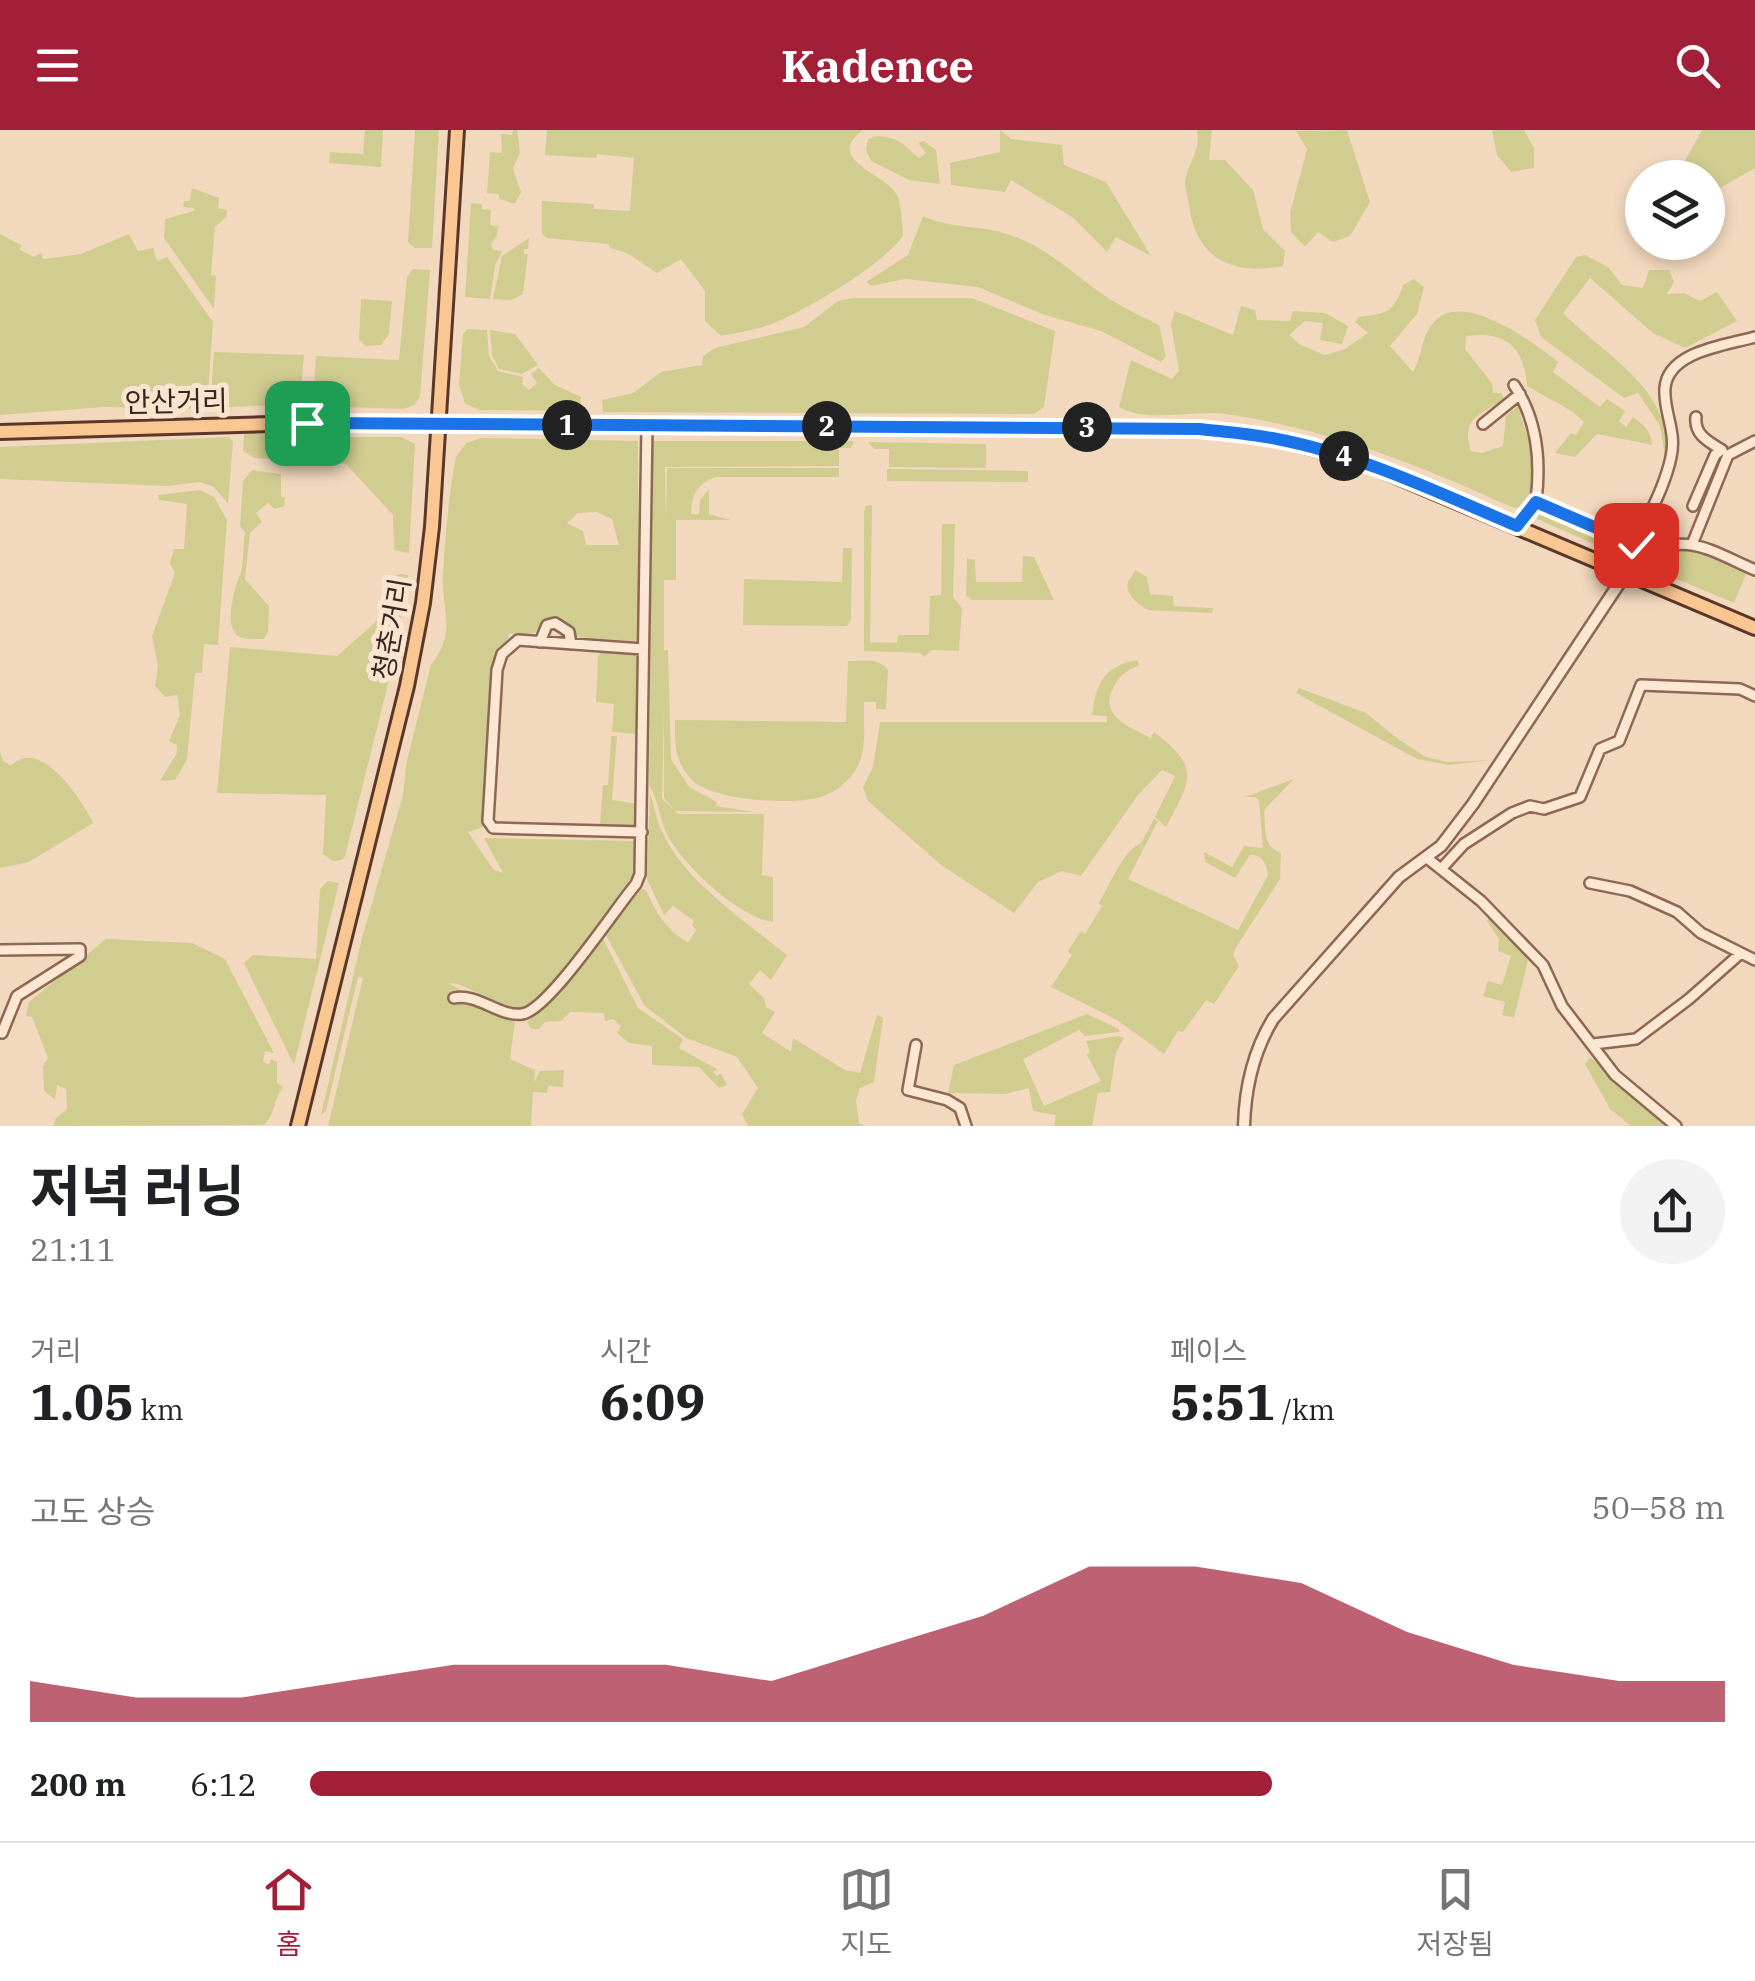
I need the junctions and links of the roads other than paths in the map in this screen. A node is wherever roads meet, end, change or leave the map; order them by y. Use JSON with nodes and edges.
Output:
{"nodes":[{"id":1,"x":458,"y":130,"type":"edge"},
{"id":2,"x":1755,"y":337,"type":"edge"},
{"id":3,"x":1696,"y":418,"type":"dead end"},
{"id":4,"x":439,"y":424,"type":"junction"},
{"id":5,"x":1483,"y":424,"type":"dead end"},
{"id":6,"x":647,"y":426,"type":"junction"},
{"id":7,"x":0,"y":432,"type":"edge"},
{"id":8,"x":1755,"y":442,"type":"edge"},
{"id":9,"x":1724,"y":452,"type":"junction"},
{"id":10,"x":1536,"y":502,"type":"junction"},
{"id":11,"x":1693,"y":506,"type":"dead end"},
{"id":12,"x":1517,"y":526,"type":"junction"},
{"id":13,"x":1692,"y":542,"type":"junction"},
{"id":14,"x":1636,"y":545,"type":"junction"},
{"id":15,"x":1634,"y":559,"type":"junction"},
{"id":16,"x":1755,"y":570,"type":"edge"},
{"id":17,"x":1626,"y":573,"type":"junction"},
{"id":18,"x":1755,"y":628,"type":"edge"},
{"id":19,"x":540,"y":642,"type":"junction"},
{"id":20,"x":570,"y":644,"type":"junction"},
{"id":21,"x":644,"y":649,"type":"junction"},
{"id":22,"x":1755,"y":696,"type":"edge"},
{"id":23,"x":642,"y":832,"type":"junction"},
{"id":24,"x":1427,"y":858,"type":"junction"},
{"id":25,"x":1442,"y":868,"type":"junction"},
{"id":26,"x":1590,"y":884,"type":"dead end"},
{"id":27,"x":0,"y":950,"type":"edge"},
{"id":28,"x":1741,"y":953,"type":"junction"},
{"id":29,"x":1755,"y":960,"type":"edge"},
{"id":30,"x":454,"y":998,"type":"dead end"},
{"id":31,"x":2,"y":1034,"type":"edge"},
{"id":32,"x":1593,"y":1044,"type":"junction"},
{"id":33,"x":916,"y":1045,"type":"dead end"},
{"id":34,"x":298,"y":1126,"type":"edge"},
{"id":35,"x":966,"y":1126,"type":"edge"},
{"id":36,"x":1244,"y":1126,"type":"edge"},
{"id":37,"x":1676,"y":1126,"type":"edge"}],
"edges":[{"from":1,"to":4,"type":"main road","name":"청춘거리"},
{"from":2,"to":14,"type":"street"},
{"from":3,"to":9,"type":"street"},
{"from":4,"to":6,"type":"main road","name":"안산거리"},
{"from":4,"to":7,"type":"main road","name":"안산거리"},
{"from":4,"to":34,"type":"main road","name":"청춘거리"},
{"from":5,"to":10,"type":"street"},
{"from":6,"to":12,"type":"main road","name":"안산거리"},
{"from":6,"to":21,"type":"street"},
{"from":8,"to":9,"type":"street"},
{"from":9,"to":11,"type":"street"},
{"from":9,"to":13,"type":"street"},
{"from":10,"to":12,"type":"street"},
{"from":10,"to":14,"type":"street"},
{"from":12,"to":17,"type":"main road","name":"안산거리"},
{"from":13,"to":15,"type":"street"},
{"from":13,"to":16,"type":"street"},
{"from":14,"to":15,"type":"street"},
{"from":15,"to":17,"type":"street"},
{"from":17,"to":18,"type":"main road","name":"안산거리"},
{"from":17,"to":24,"type":"street"},
{"from":19,"to":20,"type":"street"},
{"from":19,"to":20,"type":"street"},
{"from":19,"to":23,"type":"street"},
{"from":20,"to":21,"type":"street"},
{"from":21,"to":23,"type":"street"},
{"from":22,"to":25,"type":"street"},
{"from":23,"to":30,"type":"street"},
{"from":24,"to":25,"type":"street"},
{"from":24,"to":36,"type":"street"},
{"from":25,"to":32,"type":"street"},
{"from":26,"to":28,"type":"street"},
{"from":27,"to":31,"type":"street"},
{"from":28,"to":29,"type":"street"},
{"from":28,"to":32,"type":"street"},
{"from":32,"to":37,"type":"street"},
{"from":33,"to":35,"type":"street"}]}
